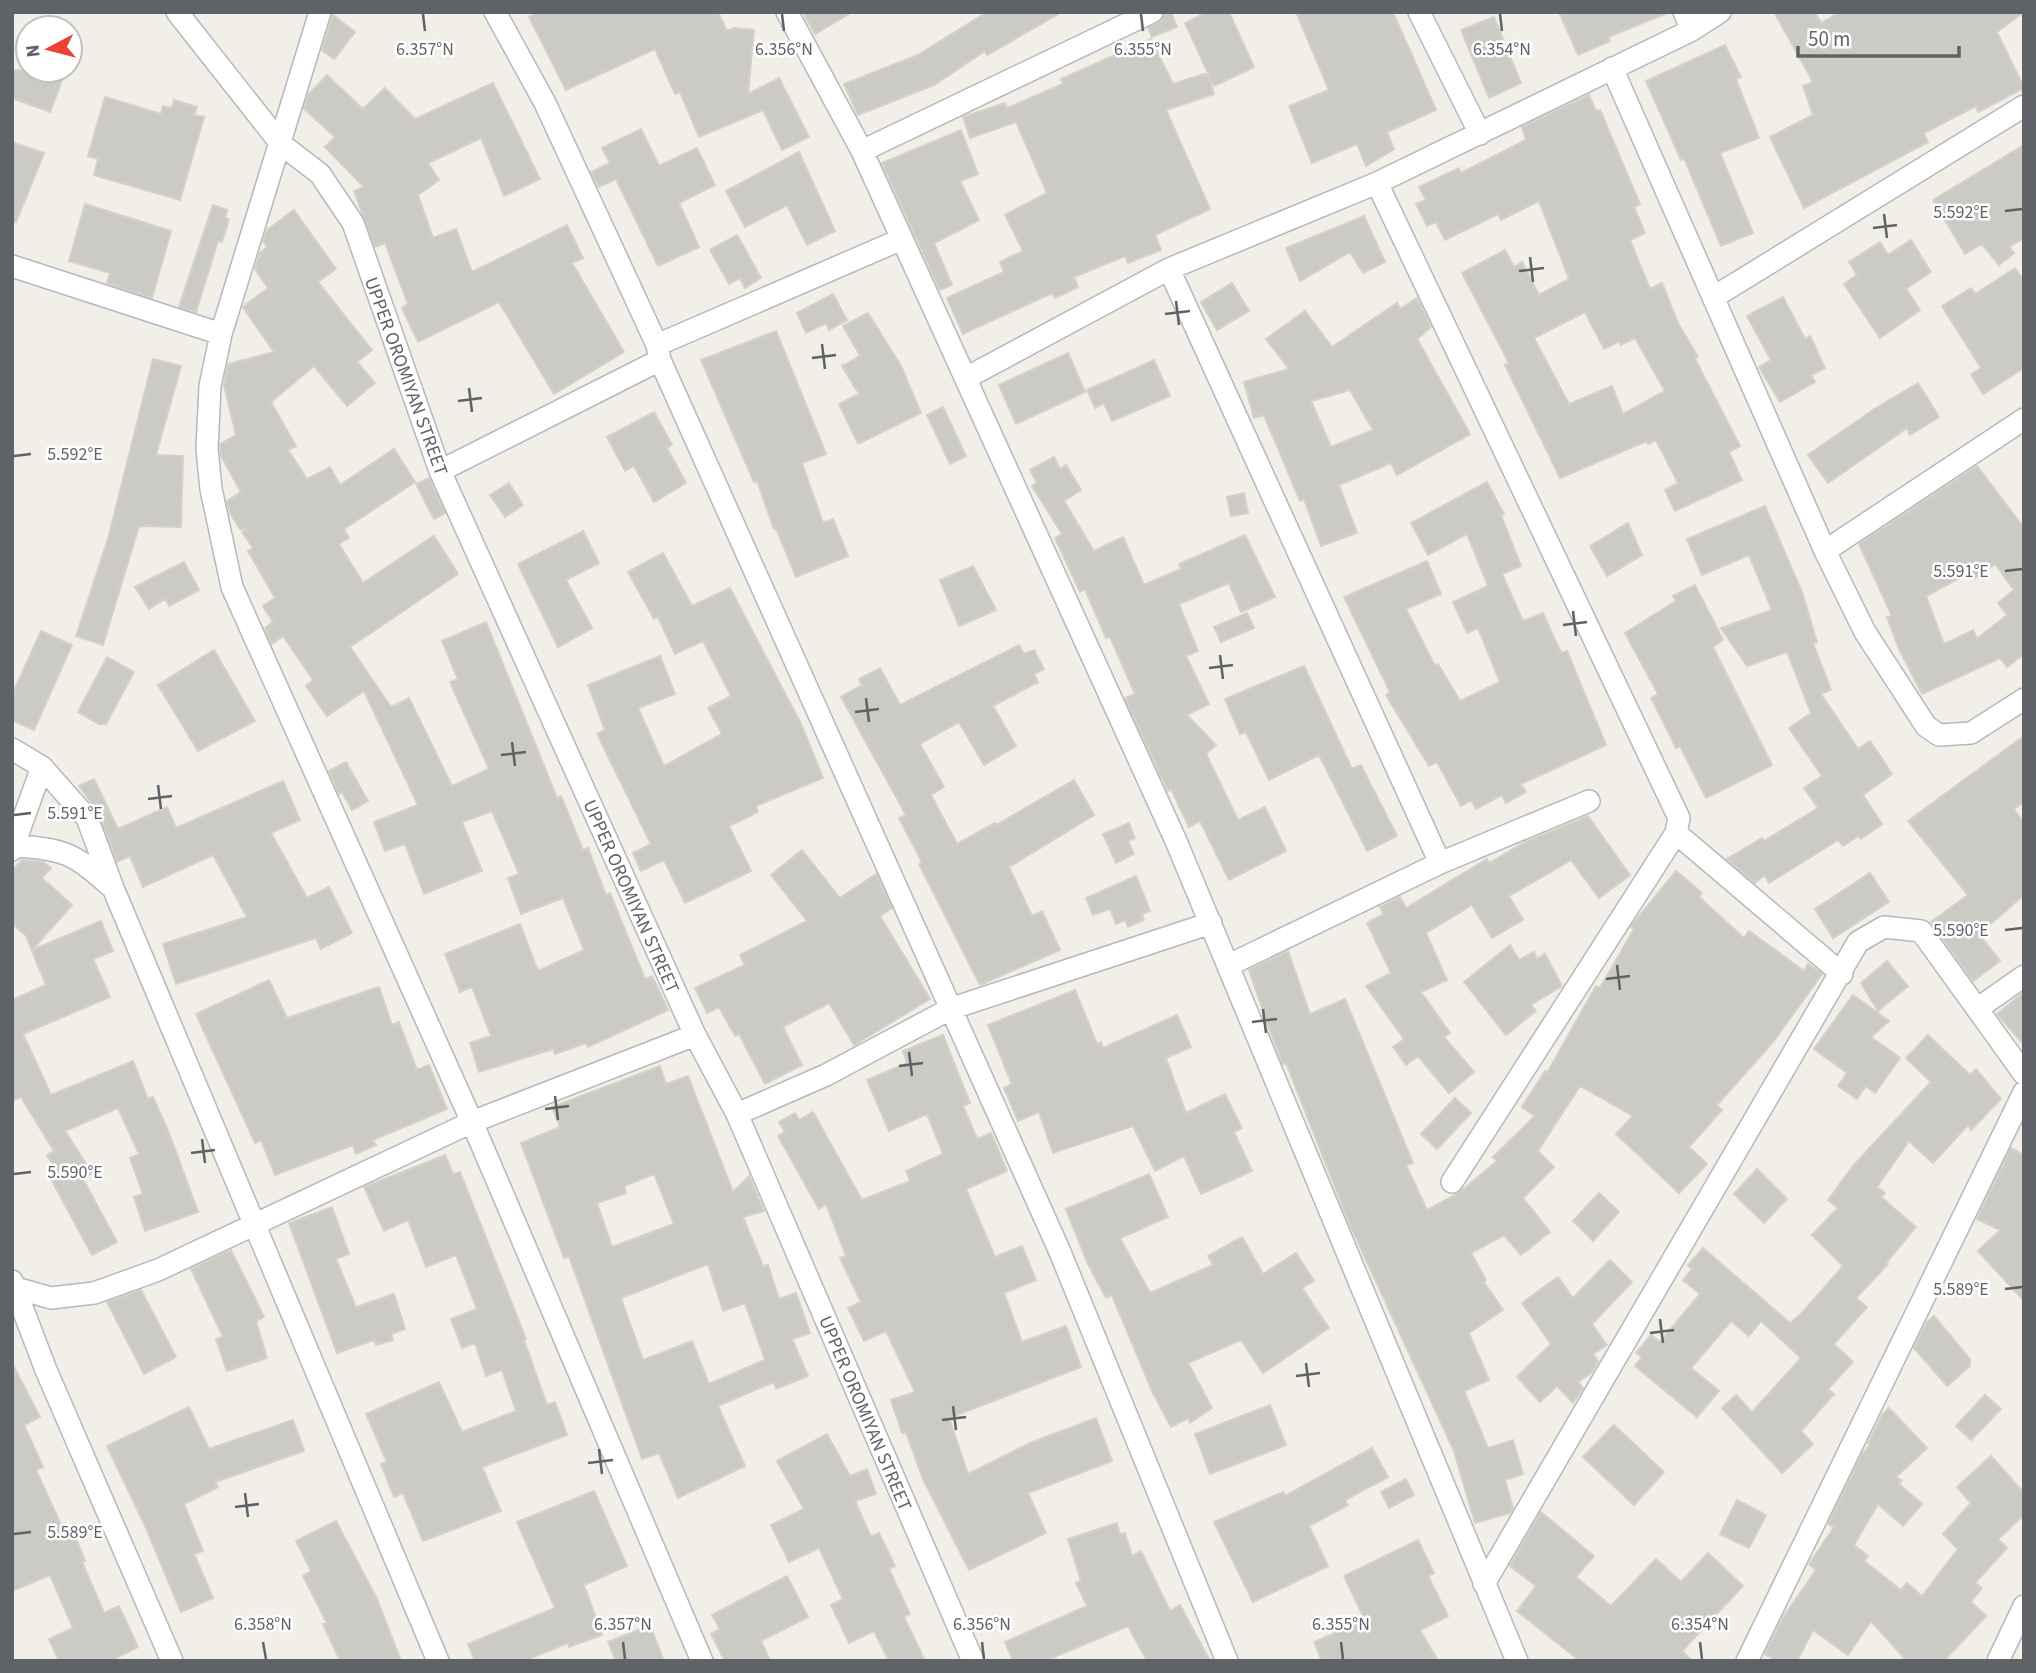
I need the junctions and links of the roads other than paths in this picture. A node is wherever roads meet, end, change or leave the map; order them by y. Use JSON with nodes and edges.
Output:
{"nodes":[{"id":1,"x":177,"y":12,"type":"edge"},
{"id":2,"x":320,"y":12,"type":"edge"},
{"id":3,"x":495,"y":12,"type":"edge"},
{"id":4,"x":787,"y":12,"type":"edge"},
{"id":5,"x":1152,"y":12,"type":"edge"},
{"id":6,"x":1419,"y":12,"type":"edge"},
{"id":7,"x":1720,"y":12,"type":"edge"},
{"id":8,"x":1688,"y":21,"type":"edge"},
{"id":9,"x":1612,"y":68,"type":"junction"},
{"id":10,"x":2024,"y":106,"type":"edge"},
{"id":11,"x":1480,"y":134,"type":"junction"},
{"id":12,"x":281,"y":144,"type":"junction"},
{"id":13,"x":862,"y":151,"type":"junction"},
{"id":14,"x":1377,"y":183,"type":"junction"},
{"id":15,"x":902,"y":239,"type":"junction"},
{"id":16,"x":12,"y":266,"type":"edge"},
{"id":17,"x":1169,"y":269,"type":"junction"},
{"id":18,"x":1714,"y":297,"type":"junction"},
{"id":19,"x":221,"y":334,"type":"junction"},
{"id":20,"x":658,"y":352,"type":"junction"},
{"id":21,"x":966,"y":378,"type":"junction"},
{"id":22,"x":2024,"y":419,"type":"edge"},
{"id":23,"x":440,"y":471,"type":"junction"},
{"id":24,"x":1825,"y":551,"type":"junction"},
{"id":25,"x":2024,"y":699,"type":"edge"},
{"id":26,"x":12,"y":749,"type":"edge"},
{"id":27,"x":42,"y":767,"type":"junction"},
{"id":28,"x":1589,"y":801,"type":"dead end"},
{"id":29,"x":1676,"y":833,"type":"junction"},
{"id":30,"x":14,"y":848,"type":"edge"},
{"id":31,"x":1440,"y":863,"type":"junction"},
{"id":32,"x":113,"y":888,"type":"junction"},
{"id":33,"x":1211,"y":923,"type":"junction"},
{"id":34,"x":1229,"y":965,"type":"junction"},
{"id":35,"x":1842,"y":974,"type":"junction"},
{"id":36,"x":2024,"y":976,"type":"edge"},
{"id":37,"x":950,"y":1009,"type":"junction"},
{"id":38,"x":1977,"y":1009,"type":"junction"},
{"id":39,"x":695,"y":1035,"type":"junction"},
{"id":40,"x":2024,"y":1074,"type":"edge"},
{"id":41,"x":2024,"y":1092,"type":"edge"},
{"id":42,"x":737,"y":1114,"type":"junction"},
{"id":43,"x":472,"y":1122,"type":"junction"},
{"id":44,"x":1452,"y":1182,"type":"dead end"},
{"id":45,"x":255,"y":1223,"type":"junction"},
{"id":46,"x":14,"y":1285,"type":"edge"},
{"id":47,"x":1484,"y":1584,"type":"junction"},
{"id":48,"x":2024,"y":1606,"type":"edge"},
{"id":49,"x":172,"y":1661,"type":"edge"},
{"id":50,"x":438,"y":1661,"type":"edge"},
{"id":51,"x":702,"y":1661,"type":"edge"},
{"id":52,"x":973,"y":1661,"type":"edge"},
{"id":53,"x":1227,"y":1661,"type":"edge"},
{"id":54,"x":1517,"y":1661,"type":"edge"},
{"id":55,"x":1747,"y":1661,"type":"edge"},
{"id":56,"x":1998,"y":1661,"type":"edge"}],
"edges":[{"from":1,"to":12,"type":"street","name":"UPPER OROMIYAN STREET"},
{"from":2,"to":12,"type":"street"},
{"from":3,"to":20,"type":"street"},
{"from":4,"to":13,"type":"street"},
{"from":5,"to":13,"type":"street"},
{"from":6,"to":11,"type":"street"},
{"from":7,"to":8,"type":"street"},
{"from":8,"to":9,"type":"street"},
{"from":9,"to":11,"type":"street"},
{"from":9,"to":18,"type":"street"},
{"from":10,"to":18,"type":"street"},
{"from":11,"to":14,"type":"street"},
{"from":12,"to":19,"type":"street"},
{"from":12,"to":23,"type":"street","name":"UPPER OROMIYAN STREET"},
{"from":13,"to":15,"type":"street"},
{"from":14,"to":17,"type":"street"},
{"from":14,"to":29,"type":"street"},
{"from":15,"to":20,"type":"street"},
{"from":15,"to":21,"type":"street"},
{"from":16,"to":19,"type":"street"},
{"from":17,"to":21,"type":"street"},
{"from":17,"to":31,"type":"street"},
{"from":18,"to":24,"type":"street"},
{"from":19,"to":43,"type":"street"},
{"from":20,"to":23,"type":"street"},
{"from":20,"to":37,"type":"street"},
{"from":21,"to":33,"type":"street"},
{"from":22,"to":24,"type":"street"},
{"from":23,"to":39,"type":"street","name":"UPPER OROMIYAN STREET"},
{"from":24,"to":25,"type":"street"},
{"from":26,"to":27,"type":"street"},
{"from":27,"to":30,"type":"street"},
{"from":27,"to":32,"type":"street"},
{"from":28,"to":31,"type":"street"},
{"from":29,"to":35,"type":"street"},
{"from":29,"to":44,"type":"street"},
{"from":30,"to":32,"type":"street"},
{"from":31,"to":34,"type":"street"},
{"from":32,"to":45,"type":"street"},
{"from":33,"to":34,"type":"street"},
{"from":33,"to":37,"type":"street"},
{"from":34,"to":47,"type":"street"},
{"from":35,"to":38,"type":"street"},
{"from":35,"to":47,"type":"street"},
{"from":36,"to":38,"type":"street"},
{"from":37,"to":42,"type":"street"},
{"from":37,"to":53,"type":"street"},
{"from":38,"to":40,"type":"street"},
{"from":39,"to":42,"type":"street","name":"UPPER OROMIYAN STREET"},
{"from":39,"to":43,"type":"street"},
{"from":41,"to":55,"type":"street"},
{"from":42,"to":52,"type":"street","name":"UPPER OROMIYAN STREET"},
{"from":43,"to":45,"type":"street"},
{"from":43,"to":51,"type":"street"},
{"from":45,"to":46,"type":"street"},
{"from":45,"to":50,"type":"street"},
{"from":46,"to":49,"type":"street"},
{"from":47,"to":54,"type":"street"},
{"from":48,"to":56,"type":"street"}]}
